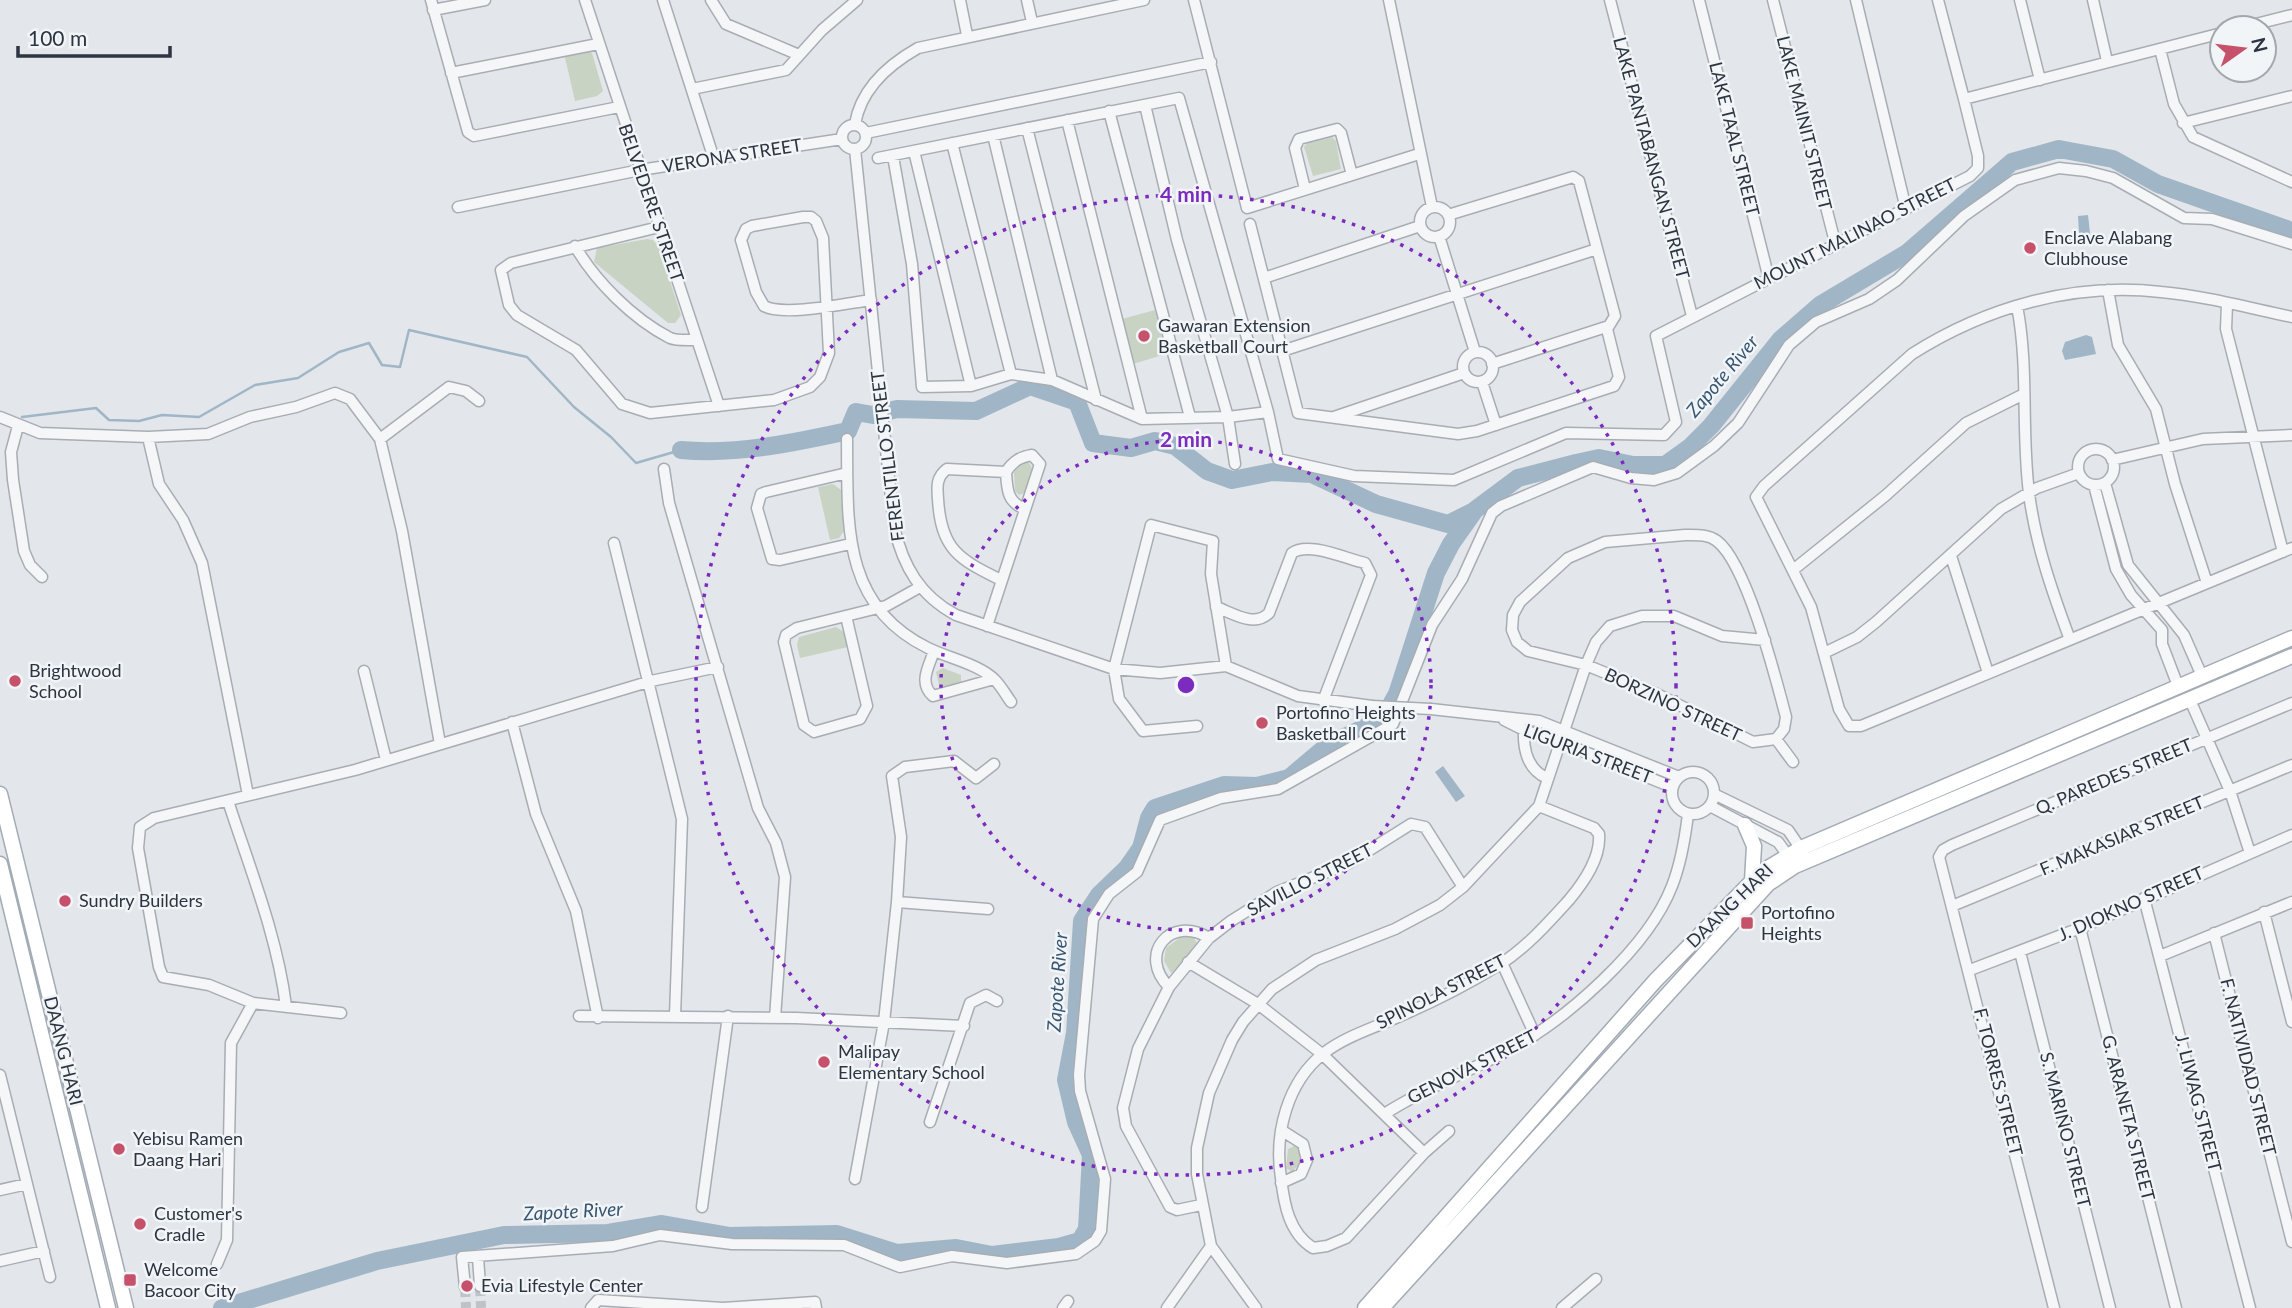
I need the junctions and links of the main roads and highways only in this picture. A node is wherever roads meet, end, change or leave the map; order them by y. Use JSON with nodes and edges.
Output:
{"nodes":[{"id":1,"x":2292,"y":638,"type":"edge"},
{"id":2,"x":2292,"y":656,"type":"edge"},
{"id":3,"x":0,"y":794,"type":"edge"},
{"id":4,"x":1745,"y":825,"type":"road end"},
{"id":5,"x":4,"y":830,"type":"edge"},
{"id":6,"x":1798,"y":857,"type":"junction"},
{"id":7,"x":0,"y":864,"type":"edge"},
{"id":8,"x":1752,"y":880,"type":"junction"},
{"id":9,"x":1475,"y":1195,"type":"junction"},
{"id":10,"x":108,"y":1308,"type":"edge"},
{"id":11,"x":126,"y":1308,"type":"edge"},
{"id":12,"x":1364,"y":1308,"type":"edge"},
{"id":13,"x":1382,"y":1308,"type":"edge"}],
"edges":[{"from":1,"to":6,"type":"main road","name":"DAANG HARI"},
{"from":2,"to":6,"type":"main road","name":"DAANG HARI"},
{"from":3,"to":5,"type":"main road","name":"DAANG HARI"},
{"from":4,"to":8,"type":"main road"},
{"from":5,"to":11,"type":"main road","name":"DAANG HARI"},
{"from":6,"to":8,"type":"main road","name":"DAANG HARI"},
{"from":6,"to":9,"type":"main road","name":"DAANG HARI"},
{"from":7,"to":10,"type":"main road","name":"DAANG HARI"},
{"from":8,"to":9,"type":"main road","name":"DAANG HARI"},
{"from":9,"to":12,"type":"main road","name":"DAANG HARI"},
{"from":9,"to":13,"type":"main road","name":"DAANG HARI"}]}
